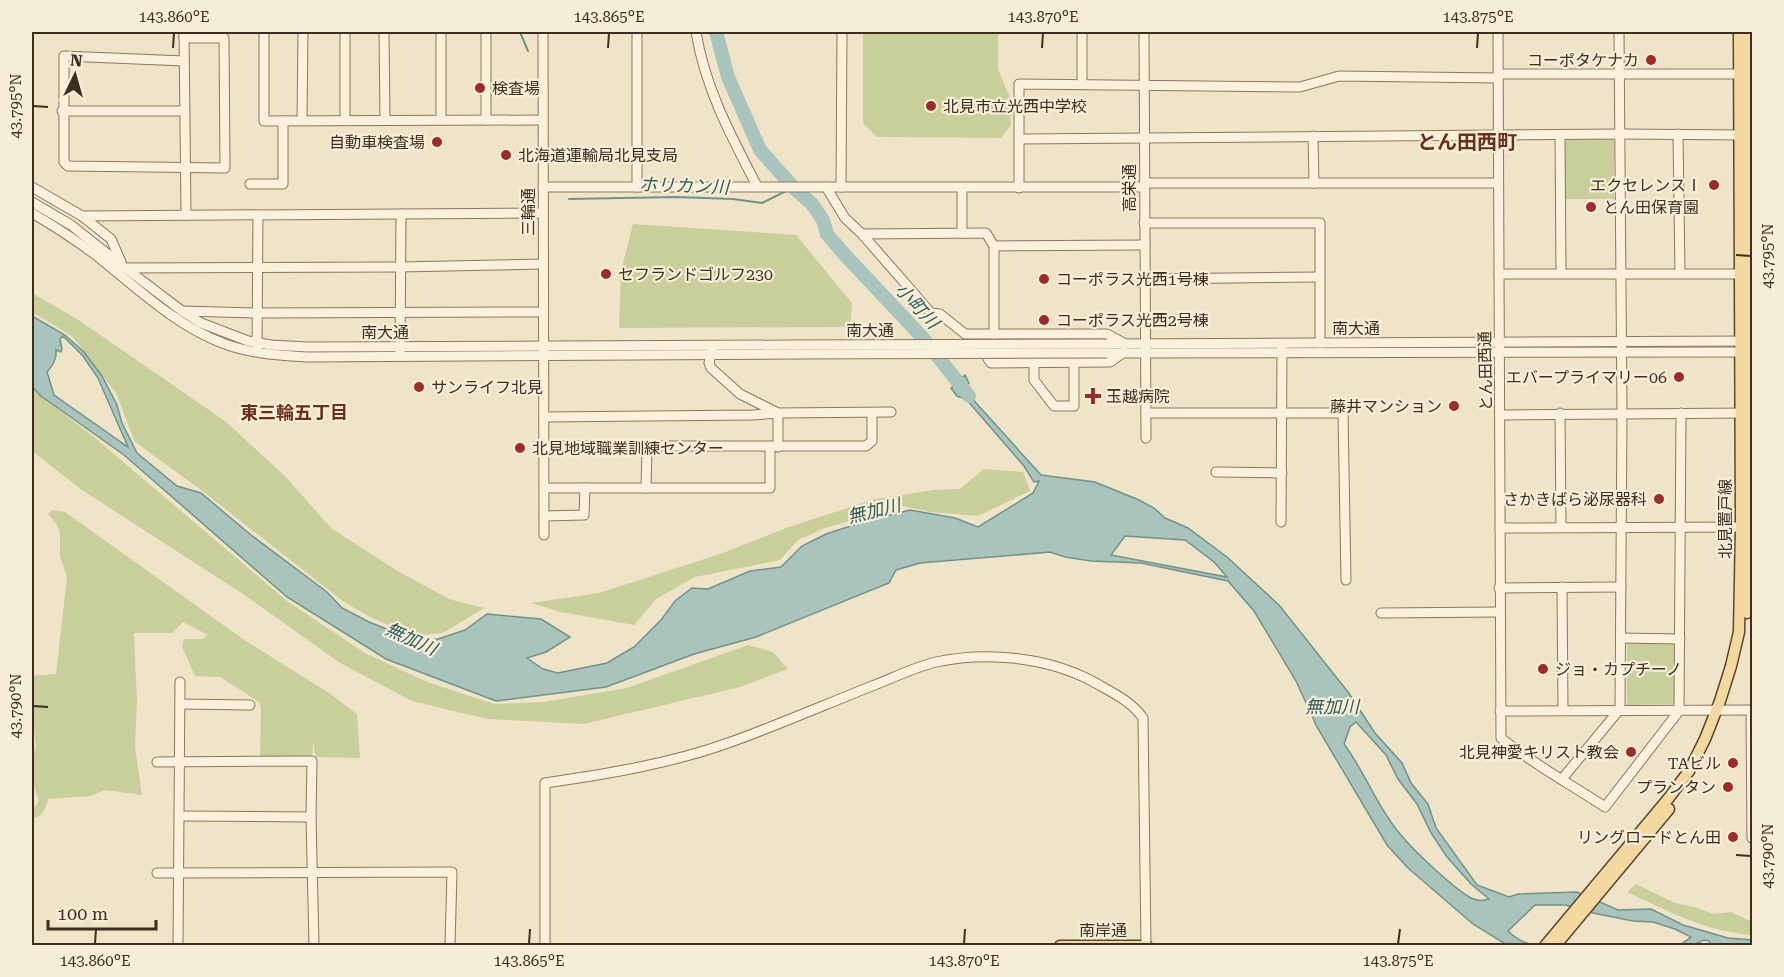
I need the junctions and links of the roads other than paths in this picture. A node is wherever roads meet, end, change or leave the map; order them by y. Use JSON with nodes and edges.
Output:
{"nodes":[{"id":1,"x":264,"y":32,"type":"edge"},
{"id":2,"x":303,"y":32,"type":"edge"},
{"id":3,"x":345,"y":32,"type":"edge"},
{"id":4,"x":384,"y":32,"type":"edge"},
{"id":5,"x":441,"y":32,"type":"edge"},
{"id":6,"x":486,"y":32,"type":"edge"},
{"id":7,"x":543,"y":32,"type":"edge"},
{"id":8,"x":637,"y":32,"type":"edge"},
{"id":9,"x":696,"y":32,"type":"edge"},
{"id":10,"x":842,"y":32,"type":"edge"},
{"id":11,"x":1082,"y":32,"type":"edge"},
{"id":12,"x":1144,"y":32,"type":"edge"},
{"id":13,"x":1498,"y":32,"type":"edge"},
{"id":14,"x":1619,"y":32,"type":"edge"},
{"id":15,"x":1739,"y":32,"type":"edge"},
{"id":16,"x":1747,"y":32,"type":"edge"},
{"id":17,"x":184,"y":35,"type":"edge"},
{"id":18,"x":184,"y":61,"type":"junction"},
{"id":19,"x":1619,"y":74,"type":"junction"},
{"id":20,"x":1746,"y":74,"type":"edge"},
{"id":21,"x":1498,"y":76,"type":"junction"},
{"id":22,"x":1082,"y":84,"type":"junction"},
{"id":23,"x":1144,"y":85,"type":"junction"},
{"id":24,"x":63,"y":111,"type":"junction"},
{"id":25,"x":184,"y":111,"type":"junction"},
{"id":26,"x":302,"y":120,"type":"junction"},
{"id":27,"x":345,"y":120,"type":"junction"},
{"id":28,"x":384,"y":120,"type":"junction"},
{"id":29,"x":441,"y":120,"type":"junction"},
{"id":30,"x":486,"y":120,"type":"junction"},
{"id":31,"x":543,"y":120,"type":"junction"},
{"id":32,"x":283,"y":121,"type":"junction"},
{"id":33,"x":1620,"y":134,"type":"junction"},
{"id":34,"x":1498,"y":135,"type":"junction"},
{"id":35,"x":1560,"y":135,"type":"junction"},
{"id":36,"x":1678,"y":135,"type":"junction"},
{"id":37,"x":1746,"y":135,"type":"edge"},
{"id":38,"x":1313,"y":136,"type":"junction"},
{"id":39,"x":1144,"y":138,"type":"junction"},
{"id":40,"x":1020,"y":140,"type":"junction"},
{"id":41,"x":185,"y":168,"type":"junction"},
{"id":42,"x":1314,"y":183,"type":"junction"},
{"id":43,"x":1498,"y":183,"type":"junction"},
{"id":44,"x":250,"y":184,"type":"dead end"},
{"id":45,"x":1144,"y":185,"type":"junction"},
{"id":46,"x":761,"y":186,"type":"junction"},
{"id":47,"x":32,"y":187,"type":"edge"},
{"id":48,"x":637,"y":187,"type":"junction"},
{"id":49,"x":822,"y":187,"type":"junction"},
{"id":50,"x":841,"y":187,"type":"junction"},
{"id":51,"x":543,"y":188,"type":"junction"},
{"id":52,"x":962,"y":188,"type":"junction"},
{"id":53,"x":1019,"y":188,"type":"junction"},
{"id":54,"x":32,"y":202,"type":"edge"},
{"id":55,"x":32,"y":213,"type":"edge"},
{"id":56,"x":543,"y":213,"type":"junction"},
{"id":57,"x":401,"y":214,"type":"junction"},
{"id":58,"x":186,"y":215,"type":"junction"},
{"id":59,"x":258,"y":215,"type":"junction"},
{"id":60,"x":82,"y":216,"type":"junction"},
{"id":61,"x":1144,"y":223,"type":"junction"},
{"id":62,"x":962,"y":233,"type":"junction"},
{"id":63,"x":862,"y":234,"type":"junction"},
{"id":64,"x":1145,"y":245,"type":"junction"},
{"id":65,"x":994,"y":246,"type":"junction"},
{"id":66,"x":543,"y":264,"type":"junction"},
{"id":67,"x":257,"y":267,"type":"junction"},
{"id":68,"x":399,"y":267,"type":"junction"},
{"id":69,"x":119,"y":269,"type":"junction"},
{"id":70,"x":1561,"y":273,"type":"junction"},
{"id":71,"x":1621,"y":273,"type":"junction"},
{"id":72,"x":1680,"y":273,"type":"junction"},
{"id":73,"x":1499,"y":274,"type":"junction"},
{"id":74,"x":1747,"y":274,"type":"edge"},
{"id":75,"x":1319,"y":277,"type":"junction"},
{"id":76,"x":1145,"y":279,"type":"junction"},
{"id":77,"x":182,"y":311,"type":"junction"},
{"id":78,"x":543,"y":312,"type":"junction"},
{"id":79,"x":257,"y":313,"type":"junction"},
{"id":80,"x":400,"y":313,"type":"junction"},
{"id":81,"x":991,"y":334,"type":"junction"},
{"id":82,"x":1320,"y":343,"type":"junction"},
{"id":83,"x":1746,"y":346,"type":"edge"},
{"id":84,"x":1499,"y":347,"type":"junction"},
{"id":85,"x":1621,"y":347,"type":"junction"},
{"id":86,"x":257,"y":348,"type":"junction"},
{"id":87,"x":1124,"y":348,"type":"junction"},
{"id":88,"x":1145,"y":348,"type":"junction"},
{"id":89,"x":1282,"y":348,"type":"junction"},
{"id":90,"x":712,"y":349,"type":"junction"},
{"id":91,"x":543,"y":351,"type":"junction"},
{"id":92,"x":400,"y":352,"type":"junction"},
{"id":93,"x":1034,"y":363,"type":"junction"},
{"id":94,"x":1074,"y":363,"type":"junction"},
{"id":95,"x":891,"y":412,"type":"dead end"},
{"id":96,"x":778,"y":413,"type":"junction"},
{"id":97,"x":872,"y":413,"type":"junction"},
{"id":98,"x":1146,"y":413,"type":"junction"},
{"id":99,"x":1282,"y":413,"type":"junction"},
{"id":100,"x":1560,"y":413,"type":"junction"},
{"id":101,"x":1681,"y":413,"type":"junction"},
{"id":102,"x":1747,"y":413,"type":"edge"},
{"id":103,"x":1622,"y":414,"type":"junction"},
{"id":104,"x":1500,"y":415,"type":"junction"},
{"id":105,"x":544,"y":417,"type":"junction"},
{"id":106,"x":1146,"y":438,"type":"dead end"},
{"id":107,"x":544,"y":446,"type":"junction"},
{"id":108,"x":647,"y":447,"type":"junction"},
{"id":109,"x":774,"y":447,"type":"junction"},
{"id":110,"x":1216,"y":471,"type":"dead end"},
{"id":111,"x":1282,"y":473,"type":"junction"},
{"id":112,"x":545,"y":488,"type":"junction"},
{"id":113,"x":585,"y":488,"type":"junction"},
{"id":114,"x":646,"y":488,"type":"junction"},
{"id":115,"x":544,"y":516,"type":"junction"},
{"id":116,"x":1281,"y":522,"type":"dead end"},
{"id":117,"x":1620,"y":526,"type":"junction"},
{"id":118,"x":1681,"y":526,"type":"junction"},
{"id":119,"x":1562,"y":527,"type":"junction"},
{"id":120,"x":1747,"y":527,"type":"edge"},
{"id":121,"x":1500,"y":528,"type":"junction"},
{"id":122,"x":544,"y":535,"type":"dead end"},
{"id":123,"x":1347,"y":580,"type":"dead end"},
{"id":124,"x":1562,"y":587,"type":"junction"},
{"id":125,"x":1621,"y":587,"type":"junction"},
{"id":126,"x":1499,"y":588,"type":"junction"},
{"id":127,"x":1499,"y":612,"type":"junction"},
{"id":128,"x":1381,"y":613,"type":"dead end"},
{"id":129,"x":1621,"y":638,"type":"junction"},
{"id":130,"x":1680,"y":639,"type":"junction"},
{"id":131,"x":180,"y":682,"type":"dead end"},
{"id":132,"x":180,"y":704,"type":"junction"},
{"id":133,"x":250,"y":705,"type":"dead end"},
{"id":134,"x":1620,"y":709,"type":"junction"},
{"id":135,"x":1563,"y":710,"type":"junction"},
{"id":136,"x":1720,"y":710,"type":"junction"},
{"id":137,"x":1752,"y":710,"type":"edge"},
{"id":138,"x":1500,"y":711,"type":"junction"},
{"id":139,"x":1679,"y":711,"type":"junction"},
{"id":140,"x":180,"y":761,"type":"junction"},
{"id":141,"x":157,"y":762,"type":"dead end"},
{"id":142,"x":1562,"y":779,"type":"junction"},
{"id":143,"x":180,"y":816,"type":"junction"},
{"id":144,"x":311,"y":817,"type":"junction"},
{"id":145,"x":1752,"y":838,"type":"edge"},
{"id":146,"x":1635,"y":844,"type":"junction"},
{"id":147,"x":157,"y":873,"type":"dead end"},
{"id":148,"x":179,"y":873,"type":"junction"},
{"id":149,"x":312,"y":873,"type":"junction"},
{"id":150,"x":178,"y":945,"type":"edge"},
{"id":151,"x":314,"y":945,"type":"edge"},
{"id":152,"x":450,"y":945,"type":"edge"},
{"id":153,"x":545,"y":945,"type":"edge"},
{"id":154,"x":1060,"y":945,"type":"edge"},
{"id":155,"x":1085,"y":945,"type":"edge"},
{"id":156,"x":1146,"y":945,"type":"edge"},
{"id":157,"x":1545,"y":945,"type":"edge"},
{"id":158,"x":1555,"y":945,"type":"edge"}],
"edges":[{"from":1,"to":32,"type":"street"},
{"from":2,"to":26,"type":"street"},
{"from":3,"to":27,"type":"street"},
{"from":4,"to":28,"type":"street"},
{"from":5,"to":29,"type":"street"},
{"from":6,"to":30,"type":"street"},
{"from":7,"to":31,"type":"street","name":"三輪通"},
{"from":8,"to":48,"type":"street"},
{"from":9,"to":46,"type":"street"},
{"from":10,"to":50,"type":"street"},
{"from":11,"to":22,"type":"street"},
{"from":12,"to":23,"type":"street","name":"高栄通"},
{"from":13,"to":21,"type":"street","name":"とん田西通"},
{"from":14,"to":19,"type":"street"},
{"from":15,"to":20,"type":"main road","name":"北見置戸線"},
{"from":16,"to":20,"type":"main road","name":"北見置戸線"},
{"from":17,"to":18,"type":"street"},
{"from":17,"to":41,"type":"street"},
{"from":18,"to":24,"type":"street"},
{"from":18,"to":25,"type":"street"},
{"from":19,"to":20,"type":"street"},
{"from":19,"to":21,"type":"street"},
{"from":19,"to":33,"type":"street"},
{"from":20,"to":37,"type":"main road","name":"北見置戸線"},
{"from":21,"to":23,"type":"street"},
{"from":21,"to":34,"type":"street","name":"とん田西通"},
{"from":22,"to":23,"type":"street"},
{"from":22,"to":40,"type":"street"},
{"from":23,"to":39,"type":"street","name":"高栄通"},
{"from":24,"to":25,"type":"street"},
{"from":24,"to":41,"type":"street"},
{"from":25,"to":41,"type":"street"},
{"from":26,"to":27,"type":"street"},
{"from":26,"to":32,"type":"street"},
{"from":27,"to":28,"type":"street"},
{"from":28,"to":29,"type":"street"},
{"from":29,"to":30,"type":"street"},
{"from":30,"to":31,"type":"street"},
{"from":31,"to":51,"type":"street","name":"三輪通"},
{"from":32,"to":44,"type":"street"},
{"from":33,"to":35,"type":"street"},
{"from":33,"to":36,"type":"street"},
{"from":33,"to":71,"type":"street"},
{"from":34,"to":35,"type":"street"},
{"from":34,"to":38,"type":"street"},
{"from":34,"to":43,"type":"street","name":"とん田西通"},
{"from":35,"to":70,"type":"street"},
{"from":36,"to":37,"type":"street"},
{"from":36,"to":72,"type":"street"},
{"from":37,"to":74,"type":"main road","name":"北見置戸線"},
{"from":38,"to":39,"type":"street"},
{"from":38,"to":42,"type":"street"},
{"from":39,"to":40,"type":"street"},
{"from":39,"to":45,"type":"street","name":"高栄通"},
{"from":40,"to":53,"type":"street"},
{"from":41,"to":58,"type":"street"},
{"from":42,"to":43,"type":"street"},
{"from":42,"to":45,"type":"street"},
{"from":43,"to":73,"type":"street","name":"とん田西通"},
{"from":45,"to":53,"type":"street"},
{"from":45,"to":61,"type":"street","name":"高栄通"},
{"from":46,"to":48,"type":"street"},
{"from":46,"to":49,"type":"street"},
{"from":47,"to":60,"type":"street"},
{"from":48,"to":51,"type":"street"},
{"from":49,"to":50,"type":"street"},
{"from":49,"to":63,"type":"street"},
{"from":50,"to":52,"type":"street"},
{"from":51,"to":56,"type":"street","name":"三輪通"},
{"from":52,"to":53,"type":"street"},
{"from":52,"to":62,"type":"street"},
{"from":54,"to":69,"type":"street","name":"南大通"},
{"from":55,"to":69,"type":"street","name":"南大通"},
{"from":56,"to":57,"type":"street"},
{"from":56,"to":66,"type":"street","name":"三輪通"},
{"from":57,"to":59,"type":"street"},
{"from":57,"to":68,"type":"street"},
{"from":58,"to":59,"type":"street"},
{"from":58,"to":60,"type":"street"},
{"from":59,"to":67,"type":"street"},
{"from":60,"to":69,"type":"street"},
{"from":61,"to":64,"type":"street","name":"高栄通"},
{"from":61,"to":75,"type":"street"},
{"from":62,"to":63,"type":"street"},
{"from":62,"to":65,"type":"street"},
{"from":63,"to":81,"type":"street"},
{"from":64,"to":65,"type":"street"},
{"from":64,"to":76,"type":"street","name":"高栄通"},
{"from":65,"to":81,"type":"street"},
{"from":66,"to":68,"type":"street"},
{"from":66,"to":78,"type":"street","name":"三輪通"},
{"from":67,"to":68,"type":"street"},
{"from":67,"to":69,"type":"street"},
{"from":67,"to":79,"type":"street"},
{"from":68,"to":80,"type":"street"},
{"from":69,"to":77,"type":"street","name":"南大通"},
{"from":69,"to":86,"type":"street","name":"南大通"},
{"from":70,"to":71,"type":"street"},
{"from":70,"to":73,"type":"street"},
{"from":71,"to":72,"type":"street"},
{"from":71,"to":85,"type":"street"},
{"from":72,"to":74,"type":"street"},
{"from":73,"to":84,"type":"street","name":"とん田西通"},
{"from":74,"to":83,"type":"main road","name":"北見置戸線"},
{"from":75,"to":76,"type":"street"},
{"from":75,"to":82,"type":"street"},
{"from":76,"to":88,"type":"street","name":"高栄通"},
{"from":77,"to":79,"type":"street"},
{"from":77,"to":86,"type":"street","name":"南大通"},
{"from":78,"to":80,"type":"street"},
{"from":78,"to":91,"type":"street","name":"三輪通"},
{"from":79,"to":80,"type":"street"},
{"from":79,"to":86,"type":"street"},
{"from":80,"to":92,"type":"street"},
{"from":81,"to":87,"type":"street"},
{"from":81,"to":93,"type":"street"},
{"from":82,"to":84,"type":"street","name":"南大通"},
{"from":82,"to":89,"type":"street","name":"南大通"},
{"from":83,"to":85,"type":"street","name":"南大通"},
{"from":83,"to":102,"type":"main road","name":"北見置戸線"},
{"from":84,"to":85,"type":"street","name":"南大通"},
{"from":84,"to":89,"type":"street","name":"南大通"},
{"from":84,"to":104,"type":"street","name":"とん田西通"},
{"from":85,"to":103,"type":"street"},
{"from":86,"to":92,"type":"street","name":"南大通"},
{"from":87,"to":88,"type":"street","name":"南大通"},
{"from":87,"to":90,"type":"street","name":"南大通","bridge":true},
{"from":87,"to":94,"type":"street"},
{"from":88,"to":89,"type":"street","name":"南大通"},
{"from":88,"to":98,"type":"street","name":"高栄通"},
{"from":89,"to":99,"type":"street"},
{"from":90,"to":91,"type":"street","name":"南大通"},
{"from":90,"to":96,"type":"street"},
{"from":91,"to":92,"type":"street","name":"南大通"},
{"from":91,"to":105,"type":"street","name":"三輪通"},
{"from":93,"to":94,"type":"street"},
{"from":93,"to":94,"type":"street"},
{"from":95,"to":97,"type":"street"},
{"from":96,"to":97,"type":"street"},
{"from":96,"to":105,"type":"street"},
{"from":96,"to":109,"type":"street"},
{"from":97,"to":109,"type":"street"},
{"from":98,"to":99,"type":"street"},
{"from":98,"to":106,"type":"street","name":"高栄通"},
{"from":99,"to":111,"type":"street"},
{"from":99,"to":123,"type":"street"},
{"from":100,"to":103,"type":"street"},
{"from":100,"to":104,"type":"street"},
{"from":100,"to":119,"type":"street"},
{"from":101,"to":102,"type":"street"},
{"from":101,"to":103,"type":"street"},
{"from":101,"to":118,"type":"street"},
{"from":102,"to":120,"type":"main road","name":"北見置戸線"},
{"from":103,"to":117,"type":"street"},
{"from":104,"to":121,"type":"street","name":"とん田西通"},
{"from":105,"to":107,"type":"street","name":"三輪通"},
{"from":107,"to":108,"type":"street"},
{"from":107,"to":112,"type":"street","name":"三輪通"},
{"from":108,"to":109,"type":"street"},
{"from":108,"to":114,"type":"street"},
{"from":109,"to":114,"type":"street"},
{"from":110,"to":111,"type":"street"},
{"from":111,"to":116,"type":"street"},
{"from":112,"to":113,"type":"street"},
{"from":112,"to":115,"type":"street","name":"三輪通"},
{"from":113,"to":114,"type":"street"},
{"from":113,"to":115,"type":"street"},
{"from":115,"to":122,"type":"street","name":"三輪通"},
{"from":117,"to":118,"type":"street"},
{"from":117,"to":119,"type":"street"},
{"from":117,"to":125,"type":"street"},
{"from":118,"to":120,"type":"street"},
{"from":118,"to":130,"type":"street"},
{"from":119,"to":121,"type":"street"},
{"from":120,"to":136,"type":"main road","name":"北見置戸線"},
{"from":121,"to":126,"type":"street","name":"とん田西通"},
{"from":124,"to":125,"type":"street"},
{"from":124,"to":126,"type":"street"},
{"from":124,"to":135,"type":"street"},
{"from":125,"to":129,"type":"street"},
{"from":126,"to":127,"type":"street","name":"とん田西通"},
{"from":127,"to":128,"type":"street"},
{"from":127,"to":138,"type":"street","name":"とん田西通"},
{"from":129,"to":130,"type":"street"},
{"from":129,"to":134,"type":"street"},
{"from":130,"to":139,"type":"street"},
{"from":131,"to":132,"type":"street"},
{"from":132,"to":133,"type":"street"},
{"from":132,"to":140,"type":"street"},
{"from":134,"to":135,"type":"street"},
{"from":134,"to":139,"type":"street"},
{"from":134,"to":142,"type":"street"},
{"from":135,"to":138,"type":"street"},
{"from":136,"to":137,"type":"street"},
{"from":136,"to":139,"type":"street"},
{"from":136,"to":146,"type":"main road","name":"北見置戸線"},
{"from":137,"to":145,"type":"street"},
{"from":138,"to":142,"type":"street","name":"とん田西通"},
{"from":139,"to":142,"type":"street"},
{"from":140,"to":141,"type":"street"},
{"from":140,"to":143,"type":"street"},
{"from":140,"to":144,"type":"street"},
{"from":143,"to":144,"type":"street"},
{"from":143,"to":148,"type":"street"},
{"from":144,"to":149,"type":"street"},
{"from":146,"to":157,"type":"main road","name":"北見置戸線"},
{"from":146,"to":158,"type":"main road","name":"北見置戸線"},
{"from":147,"to":148,"type":"street"},
{"from":148,"to":149,"type":"street"},
{"from":148,"to":150,"type":"street"},
{"from":149,"to":151,"type":"street"},
{"from":149,"to":152,"type":"street"},
{"from":153,"to":156,"type":"street"},
{"from":154,"to":155,"type":"main road","name":"南岸通"},
{"from":155,"to":156,"type":"main road","name":"南岸通"}]}
